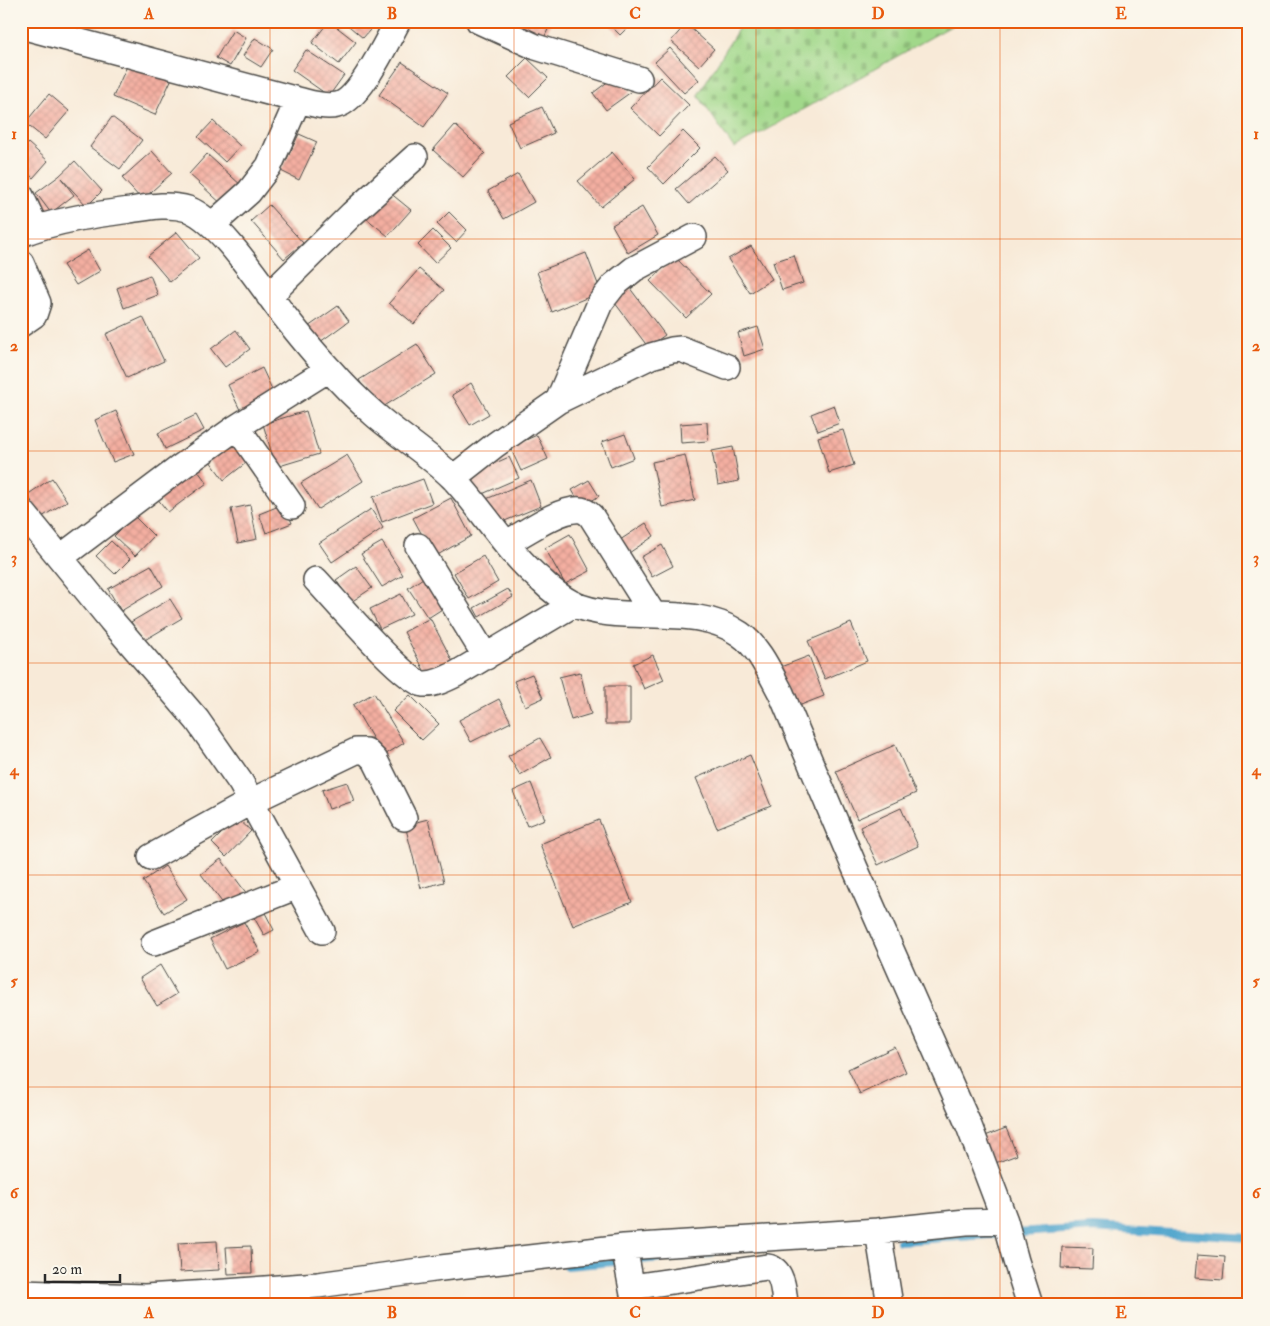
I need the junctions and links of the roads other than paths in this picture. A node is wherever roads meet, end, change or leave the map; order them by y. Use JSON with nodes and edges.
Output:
{"nodes":[{"id":1,"x":398,"y":21,"type":"edge"},
{"id":2,"x":479,"y":21,"type":"edge"},
{"id":3,"x":21,"y":26,"type":"edge"},
{"id":4,"x":639,"y":79,"type":"dead end"},
{"id":5,"x":298,"y":100,"type":"junction"},
{"id":6,"x":415,"y":157,"type":"dead end"},
{"id":7,"x":21,"y":196,"type":"edge"},
{"id":8,"x":212,"y":224,"type":"junction"},
{"id":9,"x":29,"y":231,"type":"edge"},
{"id":10,"x":694,"y":237,"type":"dead end"},
{"id":11,"x":21,"y":263,"type":"edge"},
{"id":12,"x":269,"y":296,"type":"junction"},
{"id":13,"x":21,"y":324,"type":"edge"},
{"id":14,"x":726,"y":367,"type":"dead end"},
{"id":15,"x":329,"y":369,"type":"junction"},
{"id":16,"x":558,"y":400,"type":"junction"},
{"id":17,"x":238,"y":427,"type":"junction"},
{"id":18,"x":453,"y":478,"type":"junction"},
{"id":19,"x":292,"y":506,"type":"dead end"},
{"id":20,"x":21,"y":510,"type":"edge"},
{"id":21,"x":507,"y":543,"type":"junction"},
{"id":22,"x":418,"y":546,"type":"dead end"},
{"id":23,"x":61,"y":557,"type":"junction"},
{"id":24,"x":316,"y":580,"type":"dead end"},
{"id":25,"x":574,"y":604,"type":"junction"},
{"id":26,"x":653,"y":614,"type":"junction"},
{"id":27,"x":486,"y":657,"type":"junction"},
{"id":28,"x":252,"y":801,"type":"junction"},
{"id":29,"x":404,"y":818,"type":"dead end"},
{"id":30,"x":151,"y":857,"type":"dead end"},
{"id":31,"x":298,"y":886,"type":"junction"},
{"id":32,"x":322,"y":931,"type":"dead end"},
{"id":33,"x":154,"y":942,"type":"dead end"},
{"id":34,"x":1007,"y":1227,"type":"junction"},
{"id":35,"x":880,"y":1244,"type":"junction"},
{"id":36,"x":625,"y":1251,"type":"junction"},
{"id":37,"x":758,"y":1254,"type":"junction"},
{"id":38,"x":676,"y":1263,"type":"junction"},
{"id":39,"x":632,"y":1291,"type":"edge"},
{"id":40,"x":21,"y":1293,"type":"edge"},
{"id":41,"x":785,"y":1305,"type":"edge"},
{"id":42,"x":890,"y":1305,"type":"edge"},
{"id":43,"x":1030,"y":1305,"type":"edge"}],
"edges":[{"from":1,"to":5,"type":"street"},
{"from":2,"to":4,"type":"street"},
{"from":3,"to":5,"type":"street"},
{"from":5,"to":8,"type":"street"},
{"from":6,"to":12,"type":"street"},
{"from":7,"to":9,"type":"street"},
{"from":8,"to":9,"type":"street"},
{"from":8,"to":12,"type":"street"},
{"from":10,"to":16,"type":"street"},
{"from":11,"to":13,"type":"street"},
{"from":12,"to":15,"type":"street"},
{"from":14,"to":16,"type":"street"},
{"from":15,"to":17,"type":"street"},
{"from":15,"to":18,"type":"street"},
{"from":16,"to":18,"type":"street"},
{"from":17,"to":19,"type":"street"},
{"from":17,"to":23,"type":"street"},
{"from":18,"to":21,"type":"street"},
{"from":20,"to":23,"type":"street"},
{"from":21,"to":25,"type":"street"},
{"from":21,"to":26,"type":"street"},
{"from":22,"to":27,"type":"street"},
{"from":23,"to":28,"type":"street"},
{"from":24,"to":27,"type":"street"},
{"from":25,"to":26,"type":"street"},
{"from":25,"to":27,"type":"street"},
{"from":26,"to":34,"type":"street"},
{"from":28,"to":29,"type":"street"},
{"from":28,"to":30,"type":"street"},
{"from":28,"to":31,"type":"street"},
{"from":31,"to":32,"type":"street"},
{"from":31,"to":33,"type":"street"},
{"from":34,"to":35,"type":"street"},
{"from":34,"to":43,"type":"street"},
{"from":35,"to":37,"type":"street"},
{"from":35,"to":42,"type":"street"},
{"from":36,"to":38,"type":"street"},
{"from":36,"to":39,"type":"street"},
{"from":36,"to":40,"type":"street"},
{"from":37,"to":38,"type":"street"},
{"from":37,"to":38,"type":"street"},
{"from":37,"to":41,"type":"street"},
{"from":38,"to":39,"type":"street"}]}
